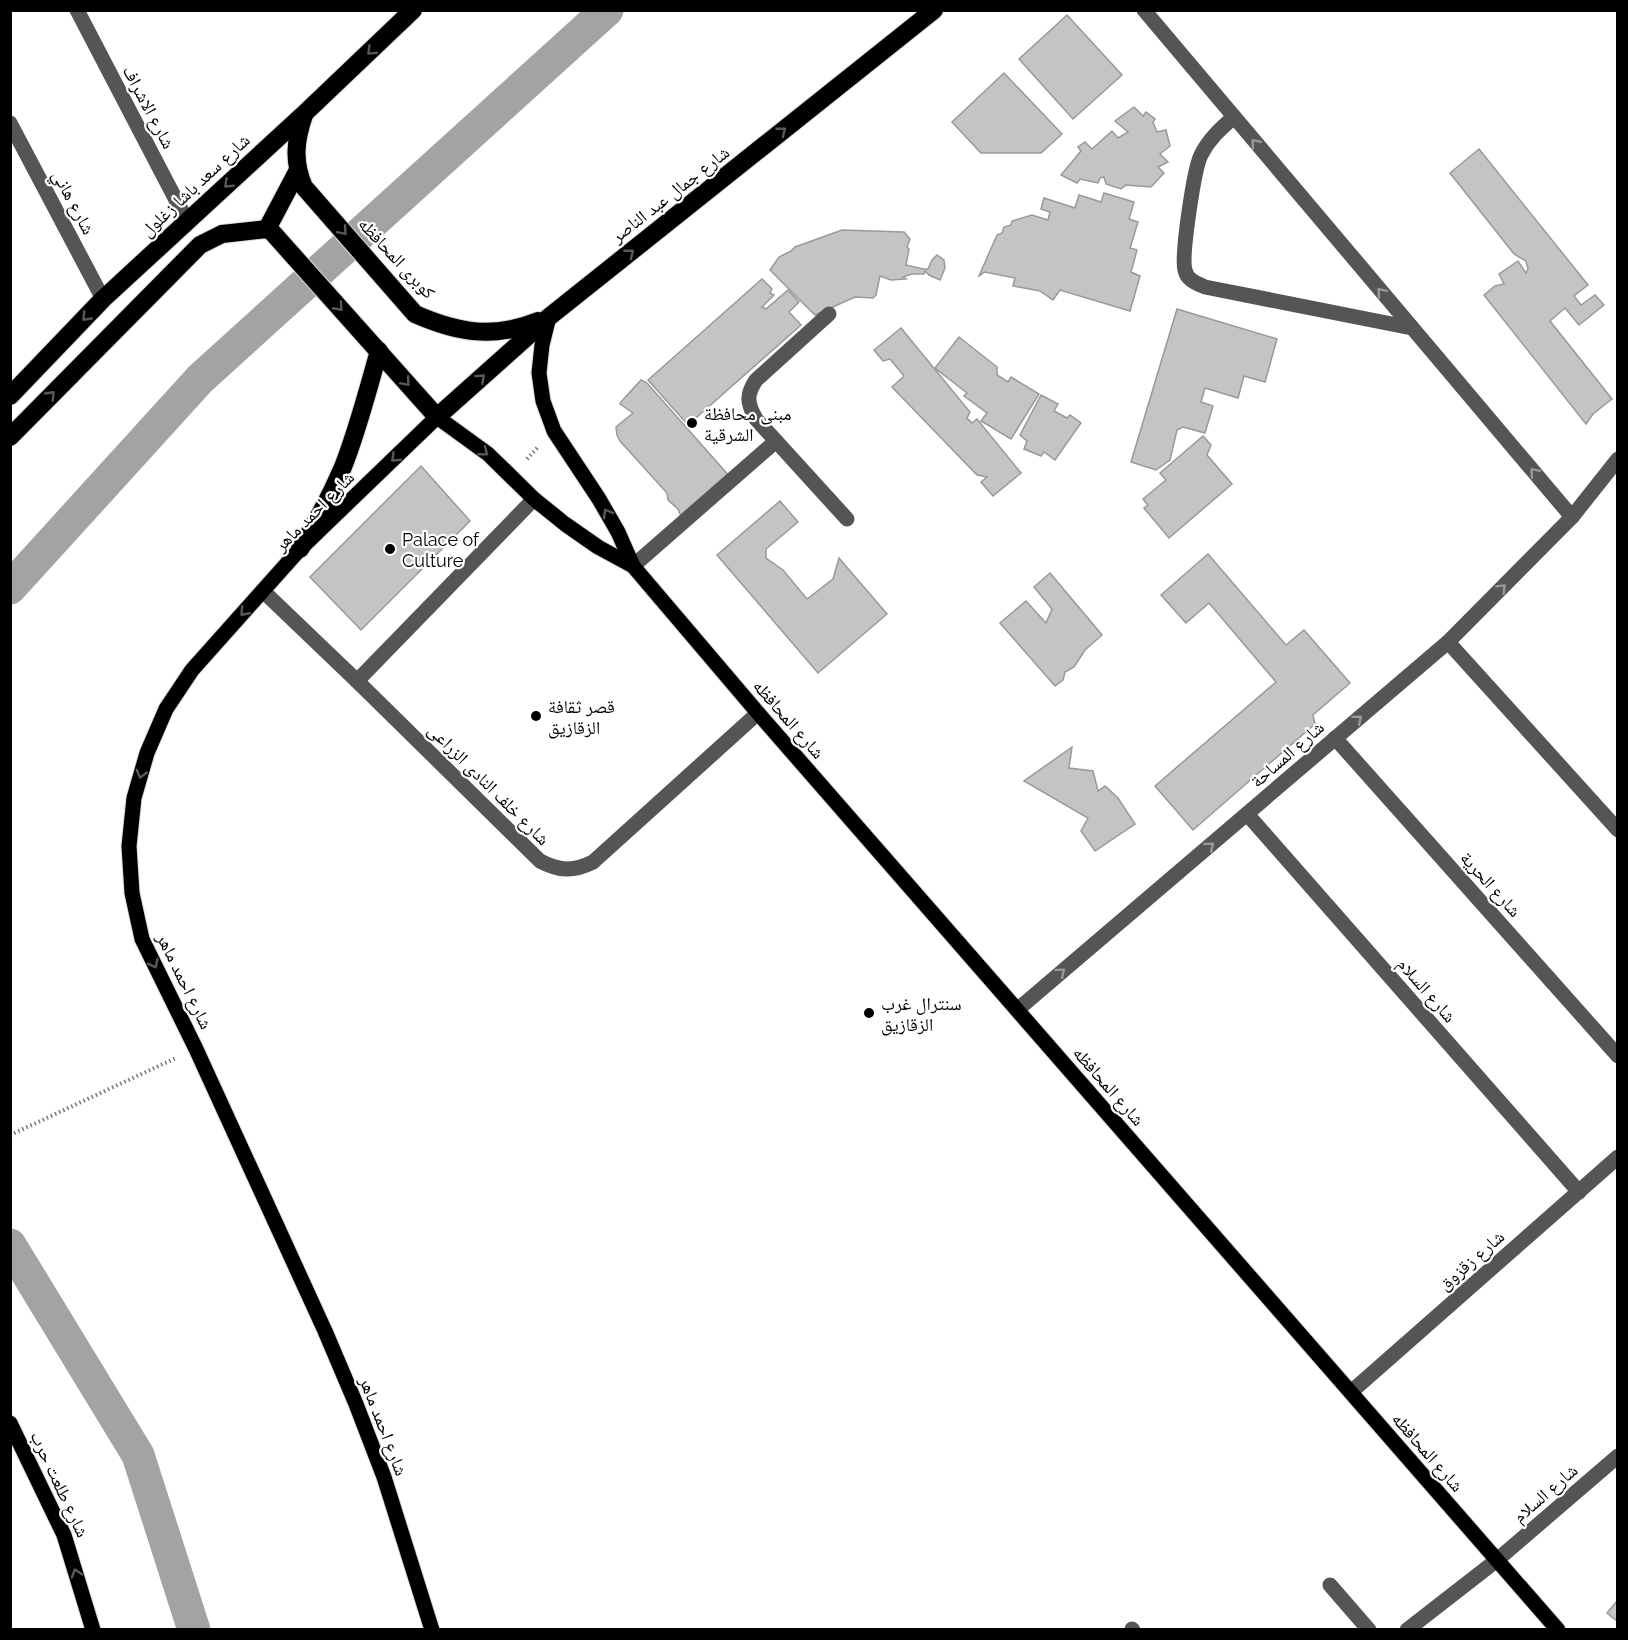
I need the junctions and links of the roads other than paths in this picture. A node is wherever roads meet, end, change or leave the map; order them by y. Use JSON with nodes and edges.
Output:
{"nodes":[{"id":1,"x":77,"y":10,"type":"edge"},
{"id":2,"x":413,"y":10,"type":"edge"},
{"id":3,"x":934,"y":10,"type":"edge"},
{"id":4,"x":1144,"y":10,"type":"edge"},
{"id":5,"x":305,"y":113,"type":"junction"},
{"id":6,"x":1234,"y":117,"type":"junction"},
{"id":7,"x":10,"y":123,"type":"edge"},
{"id":8,"x":301,"y":179,"type":"junction"},
{"id":9,"x":187,"y":221,"type":"junction"},
{"id":10,"x":270,"y":230,"type":"junction"},
{"id":11,"x":103,"y":299,"type":"junction"},
{"id":12,"x":829,"y":314,"type":"dead end"},
{"id":13,"x":549,"y":317,"type":"junction"},
{"id":14,"x":1412,"y":328,"type":"junction"},
{"id":15,"x":377,"y":349,"type":"junction"},
{"id":16,"x":10,"y":396,"type":"edge"},
{"id":17,"x":437,"y":417,"type":"junction"},
{"id":18,"x":10,"y":437,"type":"edge"},
{"id":19,"x":776,"y":441,"type":"junction"},
{"id":20,"x":1617,"y":459,"type":"edge"},
{"id":21,"x":534,"y":499,"type":"junction"},
{"id":22,"x":1572,"y":517,"type":"junction"},
{"id":23,"x":847,"y":519,"type":"dead end"},
{"id":24,"x":300,"y":549,"type":"junction"},
{"id":25,"x":633,"y":566,"type":"junction"},
{"id":26,"x":262,"y":591,"type":"junction"},
{"id":27,"x":1448,"y":642,"type":"junction"},
{"id":28,"x":357,"y":681,"type":"junction"},
{"id":29,"x":758,"y":713,"type":"junction"},
{"id":30,"x":1335,"y":738,"type":"junction"},
{"id":31,"x":1247,"y":814,"type":"junction"},
{"id":32,"x":1617,"y":830,"type":"edge"},
{"id":33,"x":1017,"y":1010,"type":"junction"},
{"id":34,"x":1617,"y":1056,"type":"edge"},
{"id":35,"x":1617,"y":1157,"type":"edge"},
{"id":36,"x":1579,"y":1192,"type":"junction"},
{"id":37,"x":1351,"y":1392,"type":"junction"},
{"id":38,"x":10,"y":1424,"type":"edge"},
{"id":39,"x":1617,"y":1456,"type":"edge"},
{"id":40,"x":1497,"y":1560,"type":"junction"},
{"id":41,"x":1330,"y":1585,"type":"dead end"},
{"id":42,"x":93,"y":1629,"type":"edge"},
{"id":43,"x":432,"y":1629,"type":"edge"},
{"id":44,"x":1369,"y":1629,"type":"edge"},
{"id":45,"x":1407,"y":1629,"type":"edge"},
{"id":46,"x":1558,"y":1629,"type":"edge"}],
"edges":[{"from":1,"to":9,"type":"street","name":"شارع الاشراف"},
{"from":2,"to":5,"type":"highway","name":"شارع سعد باشا زغلول","one_way":true},
{"from":13,"to":3,"type":"highway","name":"شارع جمال عبد الناصر","one_way":true},
{"from":4,"to":6,"type":"street"},
{"from":5,"to":8,"type":"highway"},
{"from":5,"to":9,"type":"highway","name":"شارع سعد باشا زغلول","one_way":true},
{"from":14,"to":6,"type":"street","one_way":true},
{"from":6,"to":14,"type":"street"},
{"from":7,"to":11,"type":"street","name":"شارع هاني"},
{"from":8,"to":10,"type":"highway"},
{"from":8,"to":13,"type":"highway","name":"كوبرى المحافظه","one_way":true},
{"from":9,"to":11,"type":"highway","name":"شارع سعد باشا زغلول"},
{"from":10,"to":15,"type":"highway","one_way":true},
{"from":18,"to":10,"type":"highway","one_way":true},
{"from":11,"to":16,"type":"highway","name":"شارع سعد باشا زغلول","one_way":true},
{"from":12,"to":19,"type":"street"},
{"from":17,"to":13,"type":"highway","name":"شارع جمال عبد الناصر","one_way":true},
{"from":25,"to":13,"type":"main road","name":"شارع المحافظه","one_way":true},
{"from":22,"to":14,"type":"street","one_way":true},
{"from":15,"to":17,"type":"highway","one_way":true},
{"from":15,"to":24,"type":"highway"},
{"from":17,"to":21,"type":"main road","name":"شارع المحافظه","one_way":true},
{"from":17,"to":24,"type":"main road","name":"شارع احمد ماهر","one_way":true},
{"from":19,"to":23,"type":"street"},
{"from":19,"to":25,"type":"street"},
{"from":20,"to":22,"type":"street","name":"شارع المساحة"},
{"from":21,"to":25,"type":"main road","name":"شارع المحافظه"},
{"from":21,"to":28,"type":"street"},
{"from":27,"to":22,"type":"street","name":"شارع المساحة","one_way":true},
{"from":24,"to":26,"type":"main road","name":"شارع احمد ماهر"},
{"from":25,"to":29,"type":"main road","name":"شارع المحافظه"},
{"from":26,"to":28,"type":"street","name":"شارع خلف النادى الزراعى"},
{"from":26,"to":43,"type":"main road","name":"شارع احمد ماهر","one_way":true},
{"from":30,"to":27,"type":"street","name":"شارع المساحة","one_way":true},
{"from":27,"to":32,"type":"street"},
{"from":28,"to":29,"type":"street","name":"شارع خلف النادى الزراعى"},
{"from":29,"to":33,"type":"main road","name":"شارع المحافظه"},
{"from":30,"to":31,"type":"street","name":"شارع المساحة"},
{"from":30,"to":34,"type":"street","name":"شارع الحرية"},
{"from":33,"to":31,"type":"street","name":"شارع المساحة","one_way":true},
{"from":31,"to":36,"type":"street","name":"شارع السلام"},
{"from":33,"to":37,"type":"main road","name":"شارع المحافظه"},
{"from":35,"to":36,"type":"street","name":"شارع زقزوق"},
{"from":36,"to":37,"type":"street","name":"شارع زقزوق"},
{"from":37,"to":40,"type":"main road","name":"شارع المحافظه"},
{"from":42,"to":38,"type":"main road","name":"شارع طلعت حرب","one_way":true},
{"from":39,"to":40,"type":"street","name":"شارع السلام"},
{"from":40,"to":45,"type":"street","name":"شارع السلام"},
{"from":40,"to":46,"type":"main road","name":"شارع المحافظه"},
{"from":41,"to":44,"type":"street"}]}
